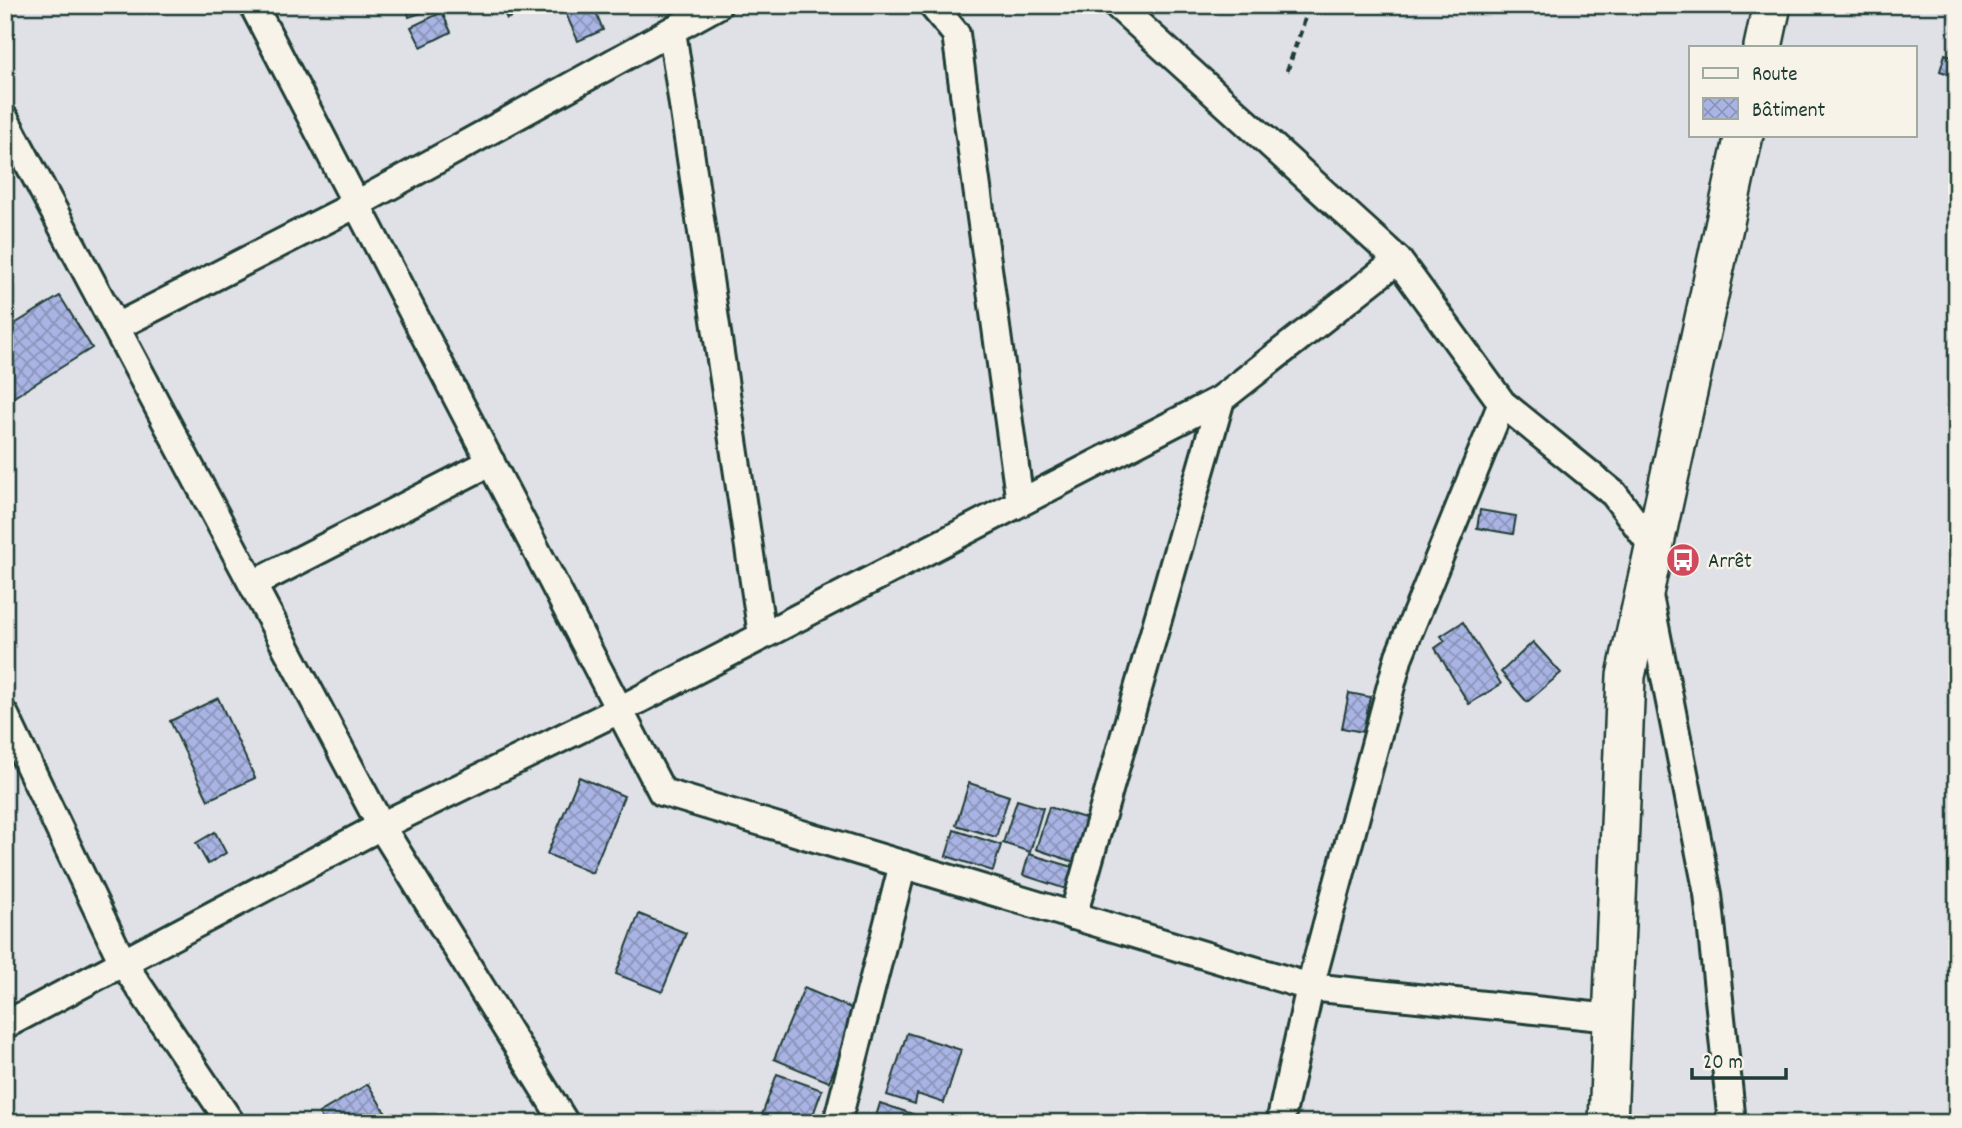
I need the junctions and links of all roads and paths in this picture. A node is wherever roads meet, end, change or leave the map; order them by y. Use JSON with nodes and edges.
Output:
{"nodes":[{"id":1,"x":253,"y":5,"type":"edge"},
{"id":2,"x":718,"y":5,"type":"edge"},
{"id":3,"x":932,"y":5,"type":"edge"},
{"id":4,"x":1117,"y":5,"type":"edge"},
{"id":5,"x":1310,"y":5,"type":"edge"},
{"id":6,"x":1772,"y":5,"type":"edge"},
{"id":7,"x":672,"y":30,"type":"junction"},
{"id":8,"x":1763,"y":46,"type":"edge"},
{"id":9,"x":1287,"y":71,"type":"dead end"},
{"id":10,"x":5,"y":120,"type":"edge"},
{"id":11,"x":1744,"y":136,"type":"edge"},
{"id":12,"x":357,"y":204,"type":"junction"},
{"id":13,"x":1398,"y":260,"type":"junction"},
{"id":14,"x":116,"y":327,"type":"junction"},
{"id":15,"x":1221,"y":399,"type":"junction"},
{"id":16,"x":1502,"y":403,"type":"junction"},
{"id":17,"x":491,"y":462,"type":"junction"},
{"id":18,"x":1020,"y":503,"type":"junction"},
{"id":19,"x":1656,"y":551,"type":"junction"},
{"id":20,"x":253,"y":584,"type":"junction"},
{"id":21,"x":1647,"y":590,"type":"junction"},
{"id":22,"x":762,"y":635,"type":"junction"},
{"id":23,"x":619,"y":709,"type":"junction"},
{"id":24,"x":5,"y":715,"type":"edge"},
{"id":25,"x":12,"y":749,"type":"edge"},
{"id":26,"x":382,"y":826,"type":"junction"},
{"id":27,"x":903,"y":864,"type":"junction"},
{"id":28,"x":1073,"y":916,"type":"junction"},
{"id":29,"x":123,"y":963,"type":"junction"},
{"id":30,"x":1310,"y":987,"type":"junction"},
{"id":31,"x":1612,"y":1018,"type":"junction"},
{"id":32,"x":5,"y":1025,"type":"edge"},
{"id":33,"x":231,"y":1123,"type":"edge"},
{"id":34,"x":565,"y":1123,"type":"edge"},
{"id":35,"x":837,"y":1123,"type":"edge"},
{"id":36,"x":1280,"y":1123,"type":"edge"},
{"id":37,"x":1608,"y":1123,"type":"edge"},
{"id":38,"x":1732,"y":1123,"type":"edge"}],
"edges":[{"from":1,"to":12,"type":"street"},
{"from":2,"to":7,"type":"street"},
{"from":3,"to":18,"type":"street"},
{"from":4,"to":13,"type":"street"},
{"from":5,"to":9,"type":"path"},
{"from":6,"to":8,"type":"street"},
{"from":7,"to":12,"type":"street"},
{"from":7,"to":22,"type":"street"},
{"from":10,"to":14,"type":"street"},
{"from":11,"to":19,"type":"street"},
{"from":12,"to":14,"type":"street"},
{"from":12,"to":17,"type":"street"},
{"from":13,"to":15,"type":"street"},
{"from":13,"to":16,"type":"street"},
{"from":14,"to":20,"type":"street"},
{"from":15,"to":18,"type":"street"},
{"from":15,"to":28,"type":"street"},
{"from":16,"to":19,"type":"street"},
{"from":16,"to":30,"type":"street"},
{"from":17,"to":20,"type":"street"},
{"from":17,"to":23,"type":"street"},
{"from":18,"to":22,"type":"street"},
{"from":19,"to":21,"type":"street"},
{"from":20,"to":26,"type":"street"},
{"from":21,"to":31,"type":"street"},
{"from":21,"to":38,"type":"street"},
{"from":22,"to":23,"type":"street"},
{"from":23,"to":26,"type":"street"},
{"from":23,"to":27,"type":"street"},
{"from":24,"to":25,"type":"street"},
{"from":25,"to":29,"type":"street"},
{"from":26,"to":29,"type":"street"},
{"from":26,"to":34,"type":"street"},
{"from":27,"to":28,"type":"street"},
{"from":27,"to":35,"type":"street"},
{"from":28,"to":30,"type":"street"},
{"from":29,"to":32,"type":"street"},
{"from":29,"to":33,"type":"street"},
{"from":30,"to":31,"type":"street"},
{"from":30,"to":36,"type":"street"},
{"from":31,"to":37,"type":"street"}]}
